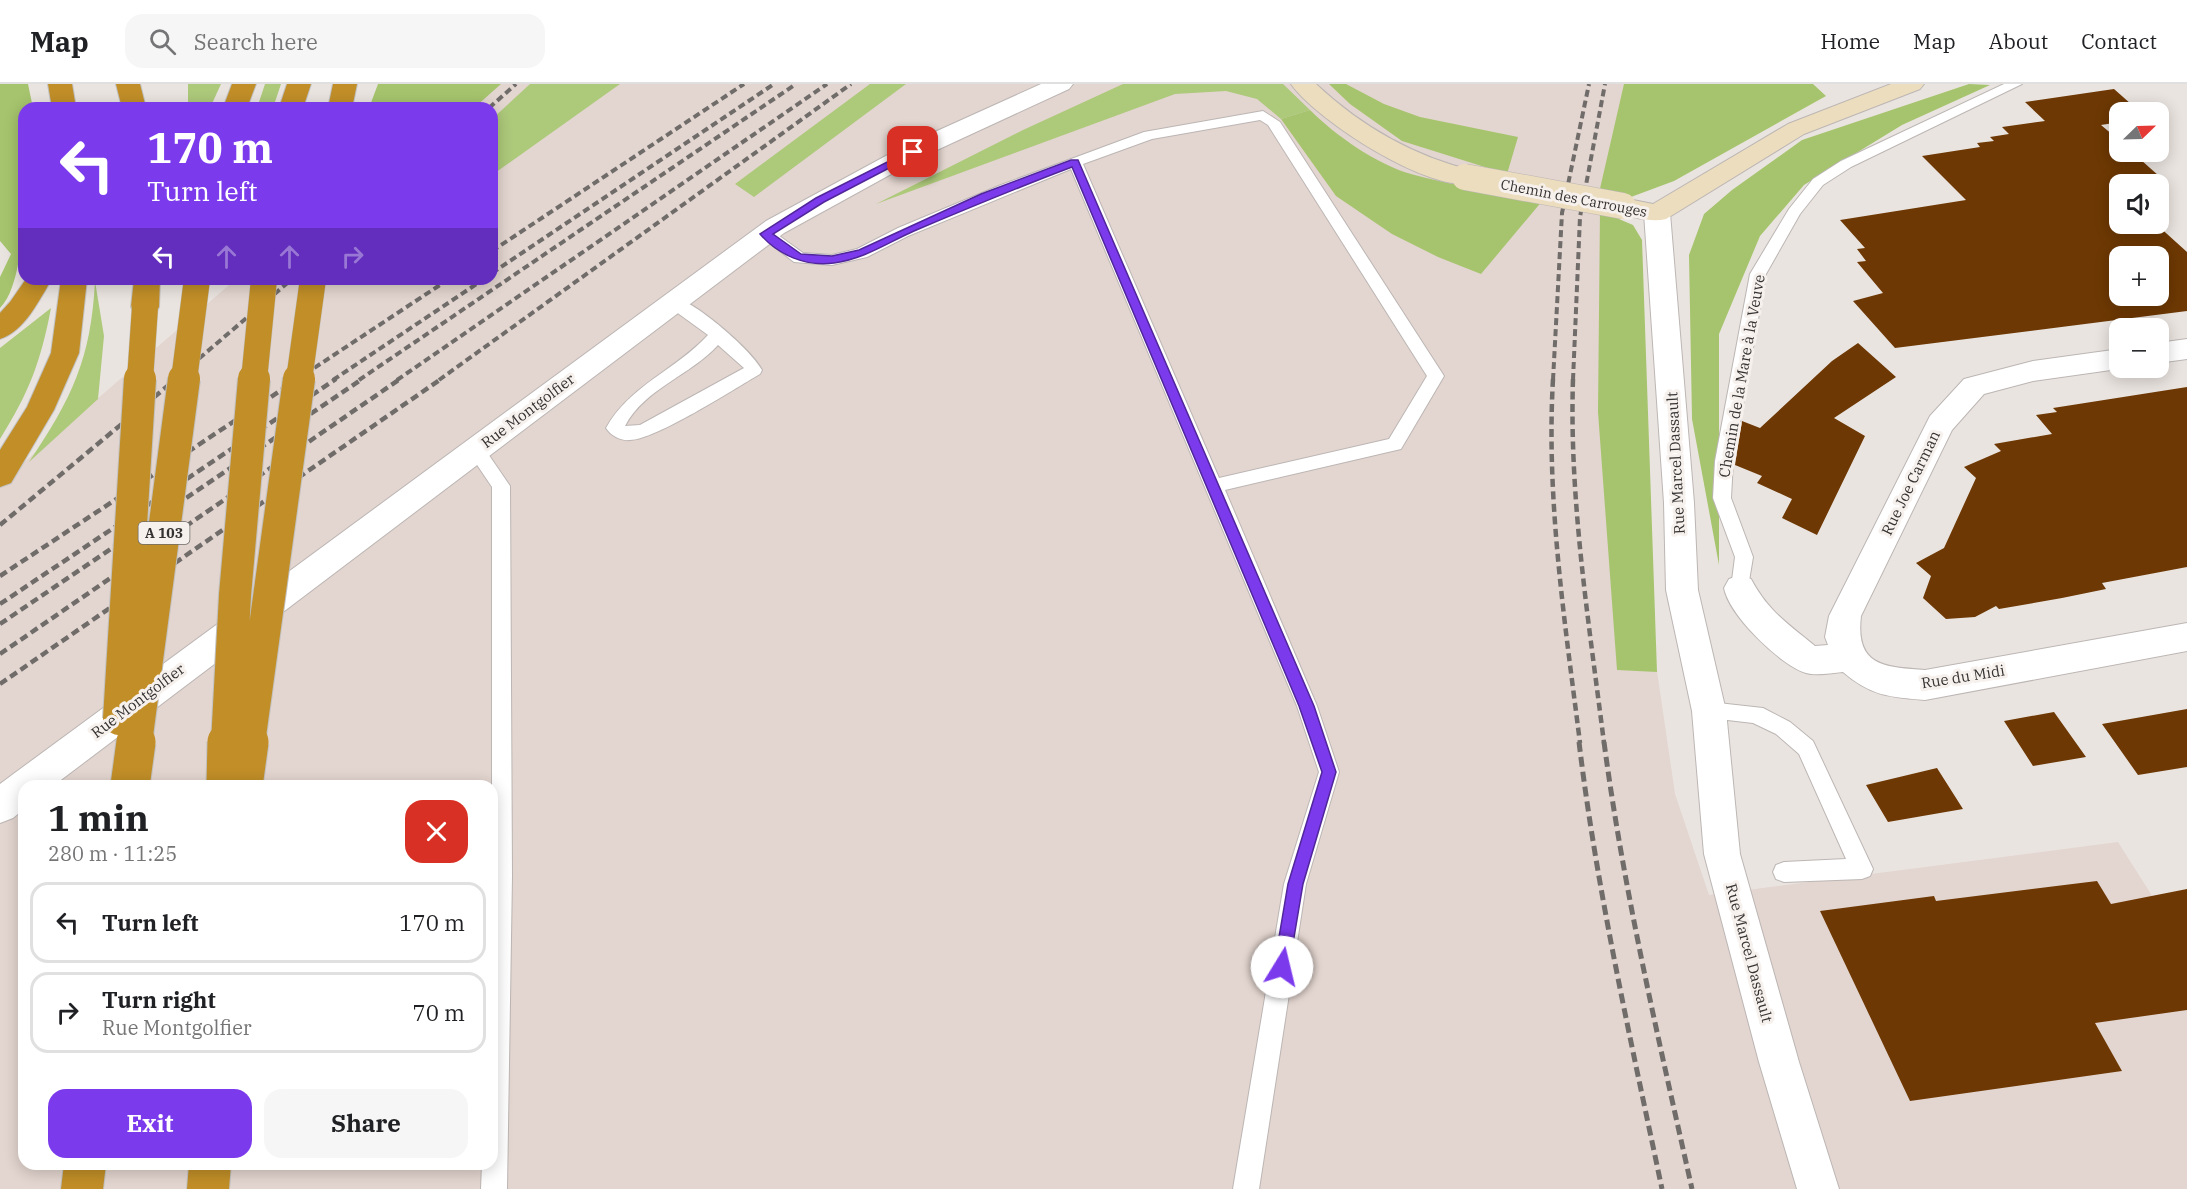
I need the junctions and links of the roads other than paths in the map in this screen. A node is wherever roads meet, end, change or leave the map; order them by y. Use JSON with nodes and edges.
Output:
{"nodes":[{"id":1,"x":60,"y":84,"type":"edge"},
{"id":2,"x":128,"y":84,"type":"edge"},
{"id":3,"x":244,"y":84,"type":"edge"},
{"id":4,"x":299,"y":84,"type":"edge"},
{"id":5,"x":345,"y":84,"type":"edge"},
{"id":6,"x":1061,"y":84,"type":"edge"},
{"id":7,"x":1303,"y":84,"type":"edge"},
{"id":8,"x":1912,"y":84,"type":"edge"},
{"id":9,"x":2015,"y":84,"type":"edge"},
{"id":10,"x":63,"y":102,"type":"edge"},
{"id":11,"x":132,"y":102,"type":"edge"},
{"id":12,"x":237,"y":102,"type":"edge"},
{"id":13,"x":293,"y":102,"type":"edge"},
{"id":14,"x":341,"y":102,"type":"edge"},
{"id":15,"x":1075,"y":162,"type":"junction"},
{"id":16,"x":1657,"y":213,"type":"junction"},
{"id":17,"x":766,"y":234,"type":"junction"},
{"id":18,"x":35,"y":285,"type":"edge"},
{"id":19,"x":73,"y":285,"type":"edge"},
{"id":20,"x":196,"y":285,"type":"edge"},
{"id":21,"x":263,"y":285,"type":"edge"},
{"id":22,"x":312,"y":285,"type":"edge"},
{"id":23,"x":146,"y":293,"type":"edge"},
{"id":24,"x":674,"y":302,"type":"junction"},
{"id":25,"x":0,"y":329,"type":"edge"},
{"id":26,"x":717,"y":335,"type":"junction"},
{"id":27,"x":2187,"y":349,"type":"edge"},
{"id":28,"x":2169,"y":351,"type":"edge"},
{"id":29,"x":2109,"y":361,"type":"edge"},
{"id":30,"x":476,"y":450,"type":"junction"},
{"id":31,"x":0,"y":474,"type":"edge"},
{"id":32,"x":1214,"y":486,"type":"junction"},
{"id":33,"x":1740,"y":588,"type":"joint"},
{"id":34,"x":2187,"y":637,"type":"edge"},
{"id":35,"x":1850,"y":658,"type":"junction"},
{"id":36,"x":1709,"y":711,"type":"junction"},
{"id":37,"x":32,"y":780,"type":"edge"},
{"id":38,"x":116,"y":780,"type":"edge"},
{"id":39,"x":131,"y":780,"type":"edge"},
{"id":40,"x":226,"y":780,"type":"edge"},
{"id":41,"x":244,"y":780,"type":"edge"},
{"id":42,"x":18,"y":791,"type":"edge"},
{"id":43,"x":0,"y":806,"type":"edge"},
{"id":44,"x":1784,"y":872,"type":"dead end"},
{"id":45,"x":498,"y":1010,"type":"edge"},
{"id":46,"x":84,"y":1170,"type":"edge"},
{"id":47,"x":210,"y":1170,"type":"edge"},
{"id":48,"x":494,"y":1170,"type":"edge"},
{"id":49,"x":82,"y":1189,"type":"edge"},
{"id":50,"x":208,"y":1189,"type":"edge"},
{"id":51,"x":494,"y":1189,"type":"edge"},
{"id":52,"x":1246,"y":1189,"type":"edge"},
{"id":53,"x":1818,"y":1189,"type":"edge"}],
"edges":[{"from":1,"to":10,"type":"highway"},
{"from":2,"to":11,"type":"highway"},
{"from":3,"to":12,"type":"highway"},
{"from":4,"to":13,"type":"highway"},
{"from":5,"to":14,"type":"highway"},
{"from":6,"to":17,"type":"street","name":"Rue Montgolfier"},
{"from":7,"to":16,"type":"street","name":"Chemin des Carrouges","bridge":true},
{"from":8,"to":16,"type":"street","name":"Chemin des Carrouges"},
{"from":9,"to":33,"type":"lane","name":"Chemin de la Mare à la Veuve"},
{"from":15,"to":17,"type":"lane"},
{"from":15,"to":32,"type":"lane"},
{"from":15,"to":32,"type":"lane"},
{"from":16,"to":36,"type":"street","name":"Rue Marcel Dassault"},
{"from":17,"to":24,"type":"street","name":"Rue Montgolfier"},
{"from":18,"to":25,"type":"highway"},
{"from":19,"to":31,"type":"highway"},
{"from":20,"to":39,"type":"highway","number":"A 103","bridge":true},
{"from":21,"to":40,"type":"highway","bridge":true},
{"from":22,"to":41,"type":"highway","bridge":true},
{"from":23,"to":38,"type":"highway","bridge":true},
{"from":24,"to":26,"type":"lane"},
{"from":24,"to":30,"type":"street","name":"Rue Montgolfier"},
{"from":26,"to":26,"type":"lane"},
{"from":27,"to":28,"type":"street"},
{"from":29,"to":35,"type":"street","name":"Rue Joe Carman"},
{"from":30,"to":37,"type":"street","name":"Rue Montgolfier"},
{"from":30,"to":45,"type":"lane"},
{"from":32,"to":52,"type":"lane"},
{"from":33,"to":35,"type":"street"},
{"from":34,"to":35,"type":"street","name":"Rue du Midi"},
{"from":36,"to":44,"type":"lane"},
{"from":36,"to":53,"type":"street","name":"Rue Marcel Dassault"},
{"from":42,"to":43,"type":"street","name":"Rue Montgolfier"},
{"from":46,"to":49,"type":"highway"},
{"from":47,"to":50,"type":"highway"},
{"from":48,"to":51,"type":"lane"}]}
